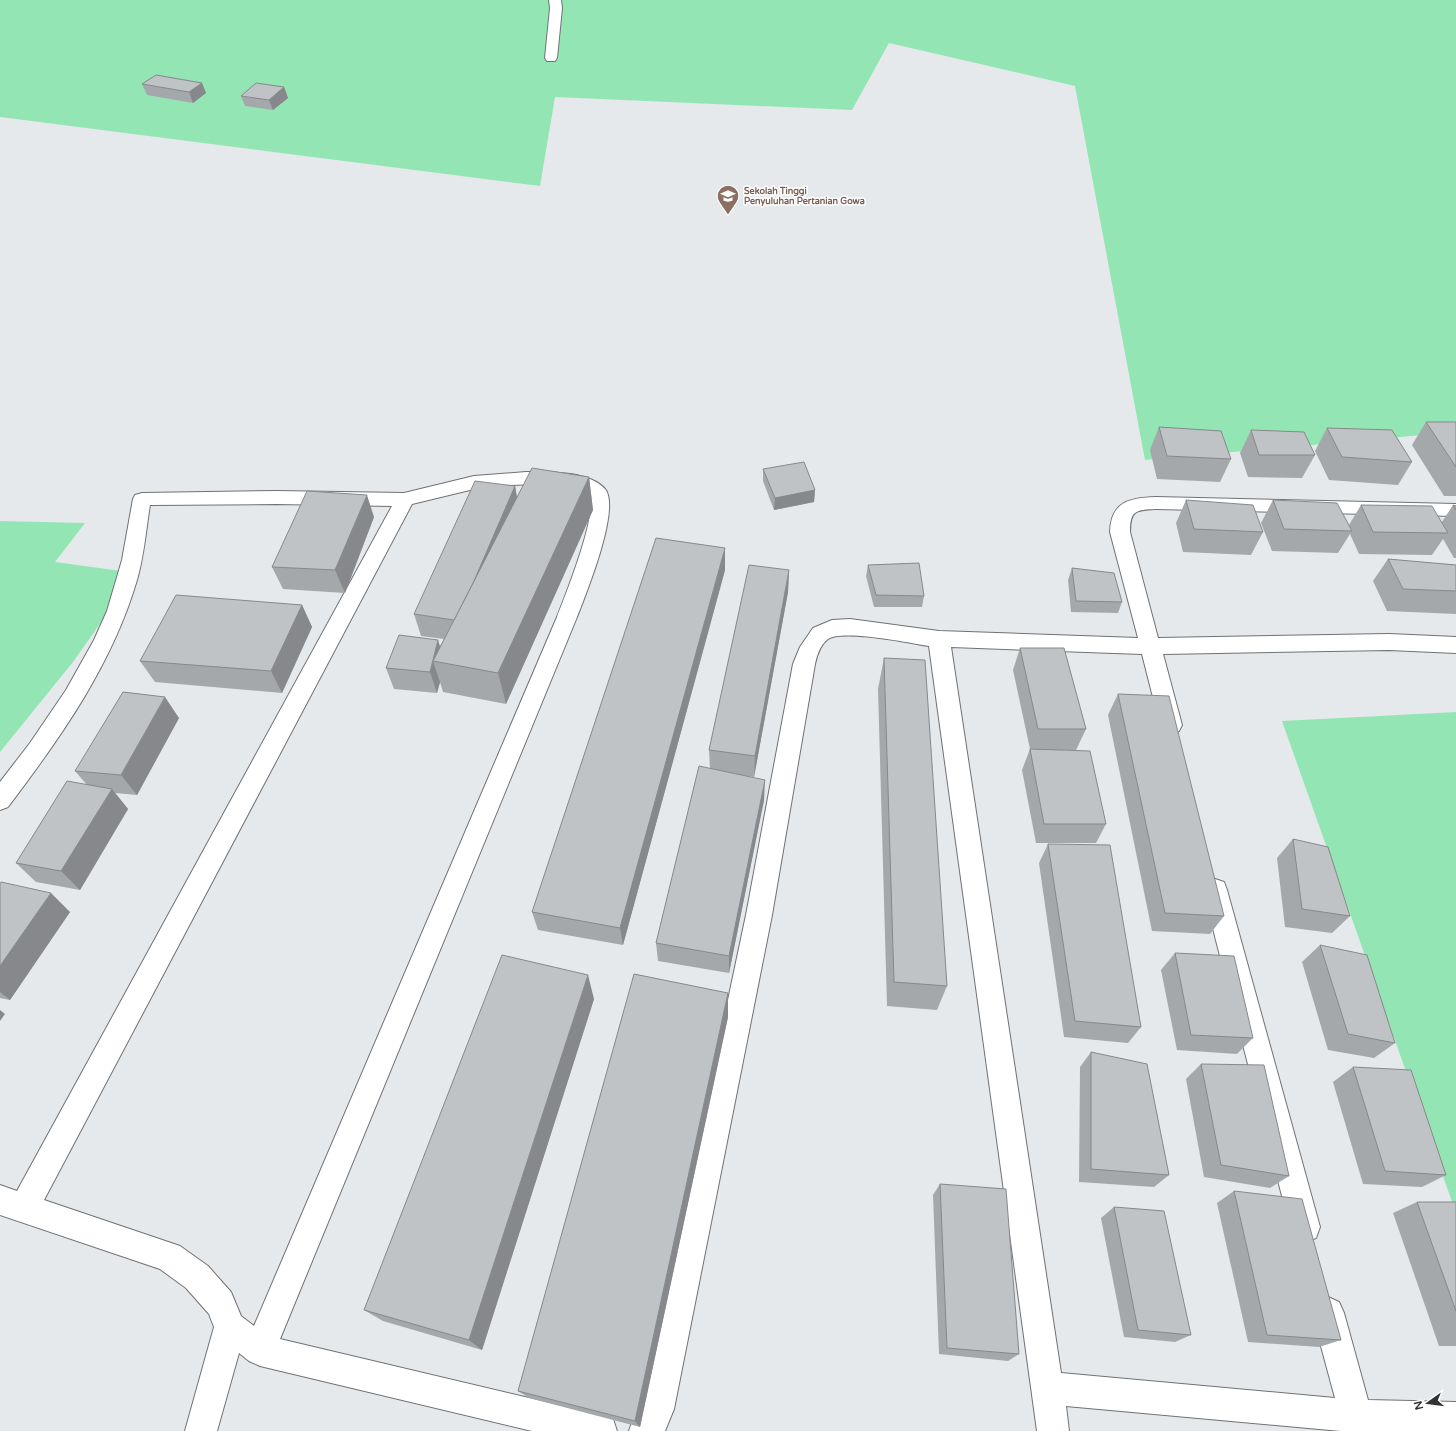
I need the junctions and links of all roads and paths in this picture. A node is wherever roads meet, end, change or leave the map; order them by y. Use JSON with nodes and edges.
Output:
{"nodes":[{"id":1,"x":555,"y":0,"type":"edge"},
{"id":2,"x":550,"y":58,"type":"dead end"},
{"id":3,"x":405,"y":499,"type":"junction"},
{"id":4,"x":1456,"y":510,"type":"edge"},
{"id":5,"x":939,"y":639,"type":"junction"},
{"id":6,"x":1456,"y":645,"type":"edge"},
{"id":7,"x":1149,"y":646,"type":"junction"},
{"id":8,"x":1176,"y":746,"type":"edge"},
{"id":9,"x":0,"y":800,"type":"edge"},
{"id":10,"x":1209,"y":869,"type":"edge"},
{"id":11,"x":12,"y":1203,"type":"edge"},
{"id":12,"x":1311,"y":1246,"type":"edge"},
{"id":13,"x":1323,"y":1293,"type":"edge"},
{"id":14,"x":230,"y":1328,"type":"junction"},
{"id":15,"x":260,"y":1350,"type":"junction"},
{"id":16,"x":1047,"y":1388,"type":"junction"},
{"id":17,"x":1356,"y":1416,"type":"junction"},
{"id":18,"x":1456,"y":1418,"type":"edge"},
{"id":19,"x":201,"y":1431,"type":"edge"},
{"id":20,"x":601,"y":1431,"type":"edge"},
{"id":21,"x":645,"y":1431,"type":"edge"},
{"id":22,"x":1053,"y":1431,"type":"edge"}],
"edges":[{"from":1,"to":2,"type":"street"},
{"from":3,"to":9,"type":"street"},
{"from":3,"to":11,"type":"street"},
{"from":3,"to":15,"type":"street"},
{"from":4,"to":7,"type":"street"},
{"from":5,"to":7,"type":"street"},
{"from":5,"to":16,"type":"street"},
{"from":5,"to":21,"type":"street"},
{"from":6,"to":7,"type":"street"},
{"from":7,"to":8,"type":"street"},
{"from":10,"to":12,"type":"street"},
{"from":11,"to":14,"type":"street"},
{"from":13,"to":17,"type":"street"},
{"from":14,"to":15,"type":"street"},
{"from":14,"to":19,"type":"street"},
{"from":15,"to":20,"type":"street"},
{"from":16,"to":17,"type":"street"},
{"from":16,"to":22,"type":"street"},
{"from":17,"to":18,"type":"street"}]}
